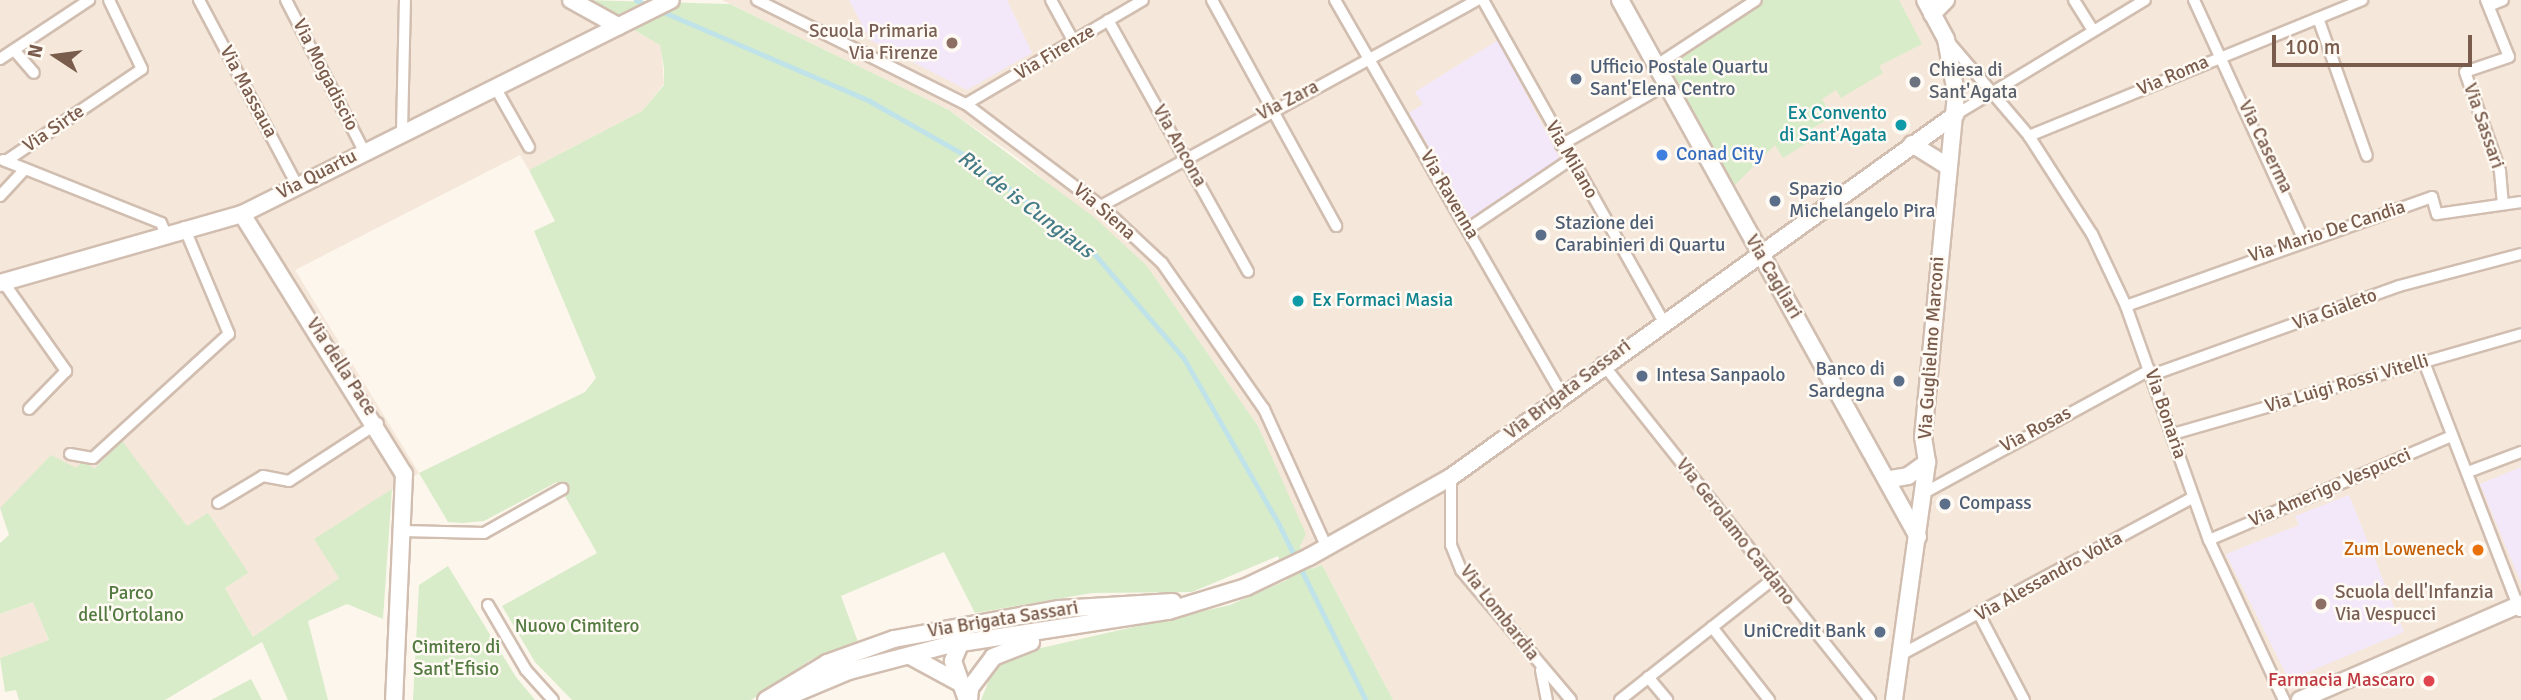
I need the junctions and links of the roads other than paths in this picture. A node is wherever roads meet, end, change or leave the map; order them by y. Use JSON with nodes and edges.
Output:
{"nodes":[{"id":1,"x":89,"y":0,"type":"edge"},
{"id":2,"x":109,"y":0,"type":"edge"},
{"id":3,"x":199,"y":0,"type":"edge"},
{"id":4,"x":286,"y":0,"type":"edge"},
{"id":5,"x":405,"y":0,"type":"edge"},
{"id":6,"x":571,"y":0,"type":"edge"},
{"id":7,"x":671,"y":0,"type":"edge"},
{"id":8,"x":757,"y":0,"type":"edge"},
{"id":9,"x":1051,"y":0,"type":"edge"},
{"id":10,"x":1143,"y":0,"type":"edge"},
{"id":11,"x":1212,"y":0,"type":"edge"},
{"id":12,"x":1335,"y":0,"type":"edge"},
{"id":13,"x":1477,"y":0,"type":"edge"},
{"id":14,"x":1483,"y":0,"type":"edge"},
{"id":15,"x":1620,"y":0,"type":"edge"},
{"id":16,"x":1756,"y":0,"type":"edge"},
{"id":17,"x":1946,"y":0,"type":"edge"},
{"id":18,"x":2074,"y":0,"type":"edge"},
{"id":19,"x":2145,"y":0,"type":"edge"},
{"id":20,"x":2194,"y":0,"type":"edge"},
{"id":21,"x":2503,"y":0,"type":"edge"},
{"id":22,"x":2358,"y":1,"type":"edge"},
{"id":23,"x":2488,"y":3,"type":"edge"},
{"id":24,"x":1928,"y":7,"type":"edge"},
{"id":25,"x":2318,"y":18,"type":"junction"},
{"id":26,"x":1108,"y":20,"type":"junction"},
{"id":27,"x":623,"y":23,"type":"junction"},
{"id":28,"x":2092,"y":29,"type":"junction"},
{"id":29,"x":1946,"y":39,"type":"junction"},
{"id":30,"x":1074,"y":42,"type":"junction"},
{"id":31,"x":14,"y":50,"type":"junction"},
{"id":32,"x":2221,"y":56,"type":"junction"},
{"id":33,"x":0,"y":59,"type":"edge"},
{"id":34,"x":1369,"y":61,"type":"junction"},
{"id":35,"x":1657,"y":65,"type":"junction"},
{"id":36,"x":34,"y":73,"type":"dead end"},
{"id":37,"x":1667,"y":84,"type":"junction"},
{"id":38,"x":495,"y":86,"type":"junction"},
{"id":39,"x":1993,"y":92,"type":"junction"},
{"id":40,"x":966,"y":104,"type":"junction"},
{"id":41,"x":1272,"y":108,"type":"junction"},
{"id":42,"x":1955,"y":115,"type":"junction"},
{"id":43,"x":402,"y":131,"type":"junction"},
{"id":44,"x":2029,"y":135,"type":"junction"},
{"id":45,"x":1912,"y":144,"type":"junction"},
{"id":46,"x":1561,"y":145,"type":"junction"},
{"id":47,"x":529,"y":147,"type":"dead end"},
{"id":48,"x":364,"y":151,"type":"junction"},
{"id":49,"x":2367,"y":156,"type":"dead end"},
{"id":50,"x":1185,"y":157,"type":"junction"},
{"id":51,"x":3,"y":160,"type":"edge"},
{"id":52,"x":1570,"y":160,"type":"junction"},
{"id":53,"x":1946,"y":165,"type":"junction"},
{"id":54,"x":25,"y":169,"type":"junction"},
{"id":55,"x":297,"y":185,"type":"junction"},
{"id":56,"x":0,"y":196,"type":"edge"},
{"id":57,"x":2521,"y":202,"type":"edge"},
{"id":58,"x":2503,"y":204,"type":"junction"},
{"id":59,"x":1101,"y":206,"type":"junction"},
{"id":60,"x":242,"y":214,"type":"junction"},
{"id":61,"x":1336,"y":226,"type":"dead end"},
{"id":62,"x":184,"y":227,"type":"junction"},
{"id":63,"x":1469,"y":228,"type":"junction"},
{"id":64,"x":165,"y":232,"type":"junction"},
{"id":65,"x":2304,"y":240,"type":"junction"},
{"id":66,"x":1758,"y":252,"type":"junction"},
{"id":67,"x":2521,"y":254,"type":"edge"},
{"id":68,"x":1248,"y":272,"type":"dead end"},
{"id":69,"x":2,"y":283,"type":"edge"},
{"id":70,"x":2126,"y":306,"type":"junction"},
{"id":71,"x":1662,"y":319,"type":"junction"},
{"id":72,"x":2521,"y":334,"type":"edge"},
{"id":73,"x":2424,"y":362,"type":"junction"},
{"id":74,"x":1602,"y":363,"type":"junction"},
{"id":75,"x":2151,"y":372,"type":"junction"},
{"id":76,"x":1560,"y":392,"type":"junction"},
{"id":77,"x":29,"y":409,"type":"dead end"},
{"id":78,"x":377,"y":423,"type":"junction"},
{"id":79,"x":2173,"y":434,"type":"junction"},
{"id":80,"x":2452,"y":436,"type":"junction"},
{"id":81,"x":2521,"y":452,"type":"edge"},
{"id":82,"x":70,"y":454,"type":"dead end"},
{"id":83,"x":1927,"y":462,"type":"junction"},
{"id":84,"x":2468,"y":472,"type":"junction"},
{"id":85,"x":1451,"y":477,"type":"junction"},
{"id":86,"x":1891,"y":479,"type":"junction"},
{"id":87,"x":562,"y":489,"type":"dead end"},
{"id":88,"x":1924,"y":493,"type":"junction"},
{"id":89,"x":2192,"y":498,"type":"junction"},
{"id":90,"x":218,"y":503,"type":"dead end"},
{"id":91,"x":403,"y":531,"type":"junction"},
{"id":92,"x":1918,"y":537,"type":"junction"},
{"id":93,"x":2209,"y":540,"type":"junction"},
{"id":94,"x":1326,"y":548,"type":"junction"},
{"id":95,"x":1772,"y":580,"type":"junction"},
{"id":96,"x":1204,"y":600,"type":"junction"},
{"id":97,"x":488,"y":605,"type":"dead end"},
{"id":98,"x":2520,"y":607,"type":"edge"},
{"id":99,"x":1052,"y":610,"type":"junction"},
{"id":100,"x":1980,"y":616,"type":"junction"},
{"id":101,"x":1712,"y":627,"type":"junction"},
{"id":102,"x":1054,"y":629,"type":"junction"},
{"id":103,"x":959,"y":643,"type":"junction"},
{"id":104,"x":861,"y":649,"type":"junction"},
{"id":105,"x":1904,"y":653,"type":"junction"},
{"id":106,"x":907,"y":655,"type":"junction"},
{"id":107,"x":1541,"y":667,"type":"junction"},
{"id":108,"x":1648,"y":677,"type":"junction"},
{"id":109,"x":811,"y":678,"type":"junction"},
{"id":110,"x":966,"y":692,"type":"edge"},
{"id":111,"x":394,"y":700,"type":"edge"},
{"id":112,"x":553,"y":700,"type":"edge"},
{"id":113,"x":766,"y":700,"type":"edge"},
{"id":114,"x":780,"y":700,"type":"edge"},
{"id":115,"x":1547,"y":700,"type":"edge"},
{"id":116,"x":1571,"y":700,"type":"edge"},
{"id":117,"x":1620,"y":700,"type":"edge"},
{"id":118,"x":1667,"y":700,"type":"edge"},
{"id":119,"x":1769,"y":700,"type":"edge"},
{"id":120,"x":1870,"y":700,"type":"edge"},
{"id":121,"x":1894,"y":700,"type":"edge"},
{"id":122,"x":2024,"y":700,"type":"edge"},
{"id":123,"x":2284,"y":700,"type":"edge"},
{"id":124,"x":2300,"y":700,"type":"edge"}],
"edges":[{"from":1,"to":31,"type":"street"},
{"from":2,"to":51,"type":"street","name":"Via Sirte"},
{"from":3,"to":55,"type":"street","name":"Via Massaua"},
{"from":4,"to":48,"type":"street","name":"Via Mogadiscio"},
{"from":5,"to":43,"type":"street"},
{"from":6,"to":27,"type":"street"},
{"from":7,"to":27,"type":"street","name":"Via Quartu"},
{"from":8,"to":40,"type":"street","name":"Via Siena"},
{"from":9,"to":30,"type":"street"},
{"from":10,"to":26,"type":"street","name":"Via Firenze"},
{"from":11,"to":41,"type":"street"},
{"from":12,"to":34,"type":"street","name":"Via Ravenna"},
{"from":13,"to":34,"type":"street","name":"Via Zara"},
{"from":14,"to":46,"type":"street","name":"Via Milano"},
{"from":15,"to":35,"type":"street","name":"Via Cagliari"},
{"from":16,"to":35,"type":"street"},
{"from":17,"to":24,"type":"street"},
{"from":18,"to":28,"type":"street"},
{"from":19,"to":28,"type":"street"},
{"from":20,"to":32,"type":"street","name":"Via Caserma"},
{"from":21,"to":23,"type":"street"},
{"from":22,"to":25,"type":"street","name":"Via Roma"},
{"from":23,"to":58,"type":"street","name":"Via Sassari"},
{"from":24,"to":29,"type":"street","name":"Via Guglielmo Marconi"},
{"from":25,"to":32,"type":"street","name":"Via Roma"},
{"from":25,"to":49,"type":"street"},
{"from":26,"to":30,"type":"street","name":"Via Firenze"},
{"from":26,"to":50,"type":"street","name":"Via Ancona"},
{"from":27,"to":38,"type":"street","name":"Via Quartu"},
{"from":28,"to":39,"type":"street"},
{"from":29,"to":39,"type":"street","name":"Via Bonaria"},
{"from":29,"to":42,"type":"street","name":"Via Guglielmo Marconi"},
{"from":30,"to":40,"type":"street","name":"Via Firenze"},
{"from":31,"to":33,"type":"street"},
{"from":31,"to":36,"type":"street"},
{"from":32,"to":44,"type":"street","name":"Via Roma"},
{"from":32,"to":65,"type":"street","name":"Via Caserma"},
{"from":34,"to":41,"type":"street","name":"Via Zara"},
{"from":34,"to":63,"type":"street","name":"Via Ravenna"},
{"from":35,"to":37,"type":"street","name":"Via Cagliari"},
{"from":37,"to":46,"type":"street"},
{"from":37,"to":66,"type":"street","name":"Via Cagliari"},
{"from":38,"to":43,"type":"street","name":"Via Quartu"},
{"from":38,"to":47,"type":"street"},
{"from":39,"to":42,"type":"street"},
{"from":39,"to":44,"type":"street","name":"Via Bonaria"},
{"from":40,"to":59,"type":"street","name":"Via Siena"},
{"from":41,"to":50,"type":"street","name":"Via Zara"},
{"from":41,"to":61,"type":"street"},
{"from":42,"to":45,"type":"street","name":"Via Brigata Sassari"},
{"from":42,"to":53,"type":"street","name":"Via Guglielmo Marconi"},
{"from":43,"to":48,"type":"street","name":"Via Quartu"},
{"from":44,"to":70,"type":"street","name":"Via Bonaria"},
{"from":45,"to":53,"type":"street"},
{"from":45,"to":66,"type":"street","name":"Via Brigata Sassari"},
{"from":46,"to":52,"type":"street","name":"Via Milano"},
{"from":48,"to":55,"type":"street","name":"Via Quartu"},
{"from":50,"to":59,"type":"street","name":"Via Zara"},
{"from":50,"to":68,"type":"street","name":"Via Ancona"},
{"from":51,"to":54,"type":"street"},
{"from":52,"to":63,"type":"street"},
{"from":52,"to":71,"type":"street","name":"Via Milano"},
{"from":53,"to":83,"type":"street","name":"Via Guglielmo Marconi"},
{"from":54,"to":56,"type":"street"},
{"from":54,"to":64,"type":"street"},
{"from":55,"to":60,"type":"street","name":"Via Quartu"},
{"from":57,"to":58,"type":"street","name":"Via Mario De Candia"},
{"from":58,"to":65,"type":"street","name":"Via Mario De Candia"},
{"from":59,"to":94,"type":"street","name":"Via Siena"},
{"from":60,"to":62,"type":"street","name":"Via Quartu"},
{"from":60,"to":78,"type":"street","name":"Via della Pace"},
{"from":62,"to":64,"type":"street","name":"Via Quartu"},
{"from":62,"to":82,"type":"street"},
{"from":63,"to":76,"type":"street","name":"Via Ravenna"},
{"from":64,"to":69,"type":"street","name":"Via Quartu"},
{"from":65,"to":70,"type":"street","name":"Via Mario De Candia"},
{"from":66,"to":71,"type":"street","name":"Via Brigata Sassari"},
{"from":66,"to":86,"type":"street","name":"Via Cagliari"},
{"from":67,"to":75,"type":"street","name":"Via Gialeto"},
{"from":69,"to":77,"type":"street"},
{"from":70,"to":75,"type":"street","name":"Via Bonaria"},
{"from":71,"to":74,"type":"street","name":"Via Brigata Sassari"},
{"from":72,"to":73,"type":"street","name":"Via Luigi Rossi Vitelli"},
{"from":73,"to":79,"type":"street","name":"Via Luigi Rossi Vitelli"},
{"from":73,"to":80,"type":"street"},
{"from":74,"to":76,"type":"street","name":"Via Brigata Sassari"},
{"from":74,"to":95,"type":"street","name":"Via Gerolamo Cardano"},
{"from":75,"to":79,"type":"street","name":"Via Bonaria"},
{"from":75,"to":88,"type":"street","name":"Via Rosas"},
{"from":76,"to":85,"type":"street","name":"Via Brigata Sassari"},
{"from":78,"to":90,"type":"street"},
{"from":78,"to":91,"type":"street","name":"Via della Pace"},
{"from":79,"to":89,"type":"street","name":"Via Bonaria"},
{"from":80,"to":84,"type":"street"},
{"from":80,"to":93,"type":"street","name":"Via Amerigo Vespucci"},
{"from":81,"to":84,"type":"street"},
{"from":83,"to":86,"type":"street"},
{"from":83,"to":88,"type":"street","name":"Via Guglielmo Marconi"},
{"from":84,"to":98,"type":"street"},
{"from":85,"to":94,"type":"street","name":"Via Brigata Sassari"},
{"from":85,"to":107,"type":"street","name":"Via Lombardia"},
{"from":86,"to":92,"type":"street","name":"Via Cagliari"},
{"from":87,"to":91,"type":"street"},
{"from":88,"to":92,"type":"street","name":"Via Guglielmo Marconi"},
{"from":89,"to":93,"type":"street","name":"Via Bonaria"},
{"from":89,"to":100,"type":"street","name":"Via Alessandro Volta"},
{"from":91,"to":111,"type":"street","name":"Via della Pace"},
{"from":92,"to":105,"type":"street","name":"Via Guglielmo Marconi"},
{"from":93,"to":123,"type":"street","name":"Via Bonaria"},
{"from":94,"to":96,"type":"street","name":"Via Brigata Sassari"},
{"from":95,"to":101,"type":"street"},
{"from":95,"to":120,"type":"street","name":"Via Gerolamo Cardano"},
{"from":96,"to":99,"type":"street","name":"Via Brigata Sassari"},
{"from":96,"to":102,"type":"street","name":"Via Brigata Sassari"},
{"from":97,"to":112,"type":"street"},
{"from":98,"to":124,"type":"street"},
{"from":99,"to":103,"type":"street","name":"Via Brigata Sassari"},
{"from":99,"to":104,"type":"street","name":"Via Brigata Sassari"},
{"from":100,"to":105,"type":"street","name":"Via Alessandro Volta"},
{"from":100,"to":122,"type":"street"},
{"from":101,"to":108,"type":"street"},
{"from":101,"to":119,"type":"street"},
{"from":102,"to":103,"type":"street","name":"Via Brigata Sassari"},
{"from":102,"to":110,"type":"street"},
{"from":103,"to":104,"type":"street"},
{"from":103,"to":106,"type":"street","name":"Via Brigata Sassari"},
{"from":103,"to":110,"type":"street"},
{"from":104,"to":109,"type":"street","name":"Via Brigata Sassari"},
{"from":105,"to":121,"type":"street","name":"Via Guglielmo Marconi"},
{"from":106,"to":109,"type":"street","name":"Via Brigata Sassari"},
{"from":106,"to":110,"type":"street"},
{"from":107,"to":115,"type":"street","name":"Via Lombardia"},
{"from":107,"to":116,"type":"street","name":"Via Lombardia"},
{"from":108,"to":117,"type":"street"},
{"from":108,"to":118,"type":"street"},
{"from":109,"to":113,"type":"street"},
{"from":109,"to":114,"type":"street"}]}
